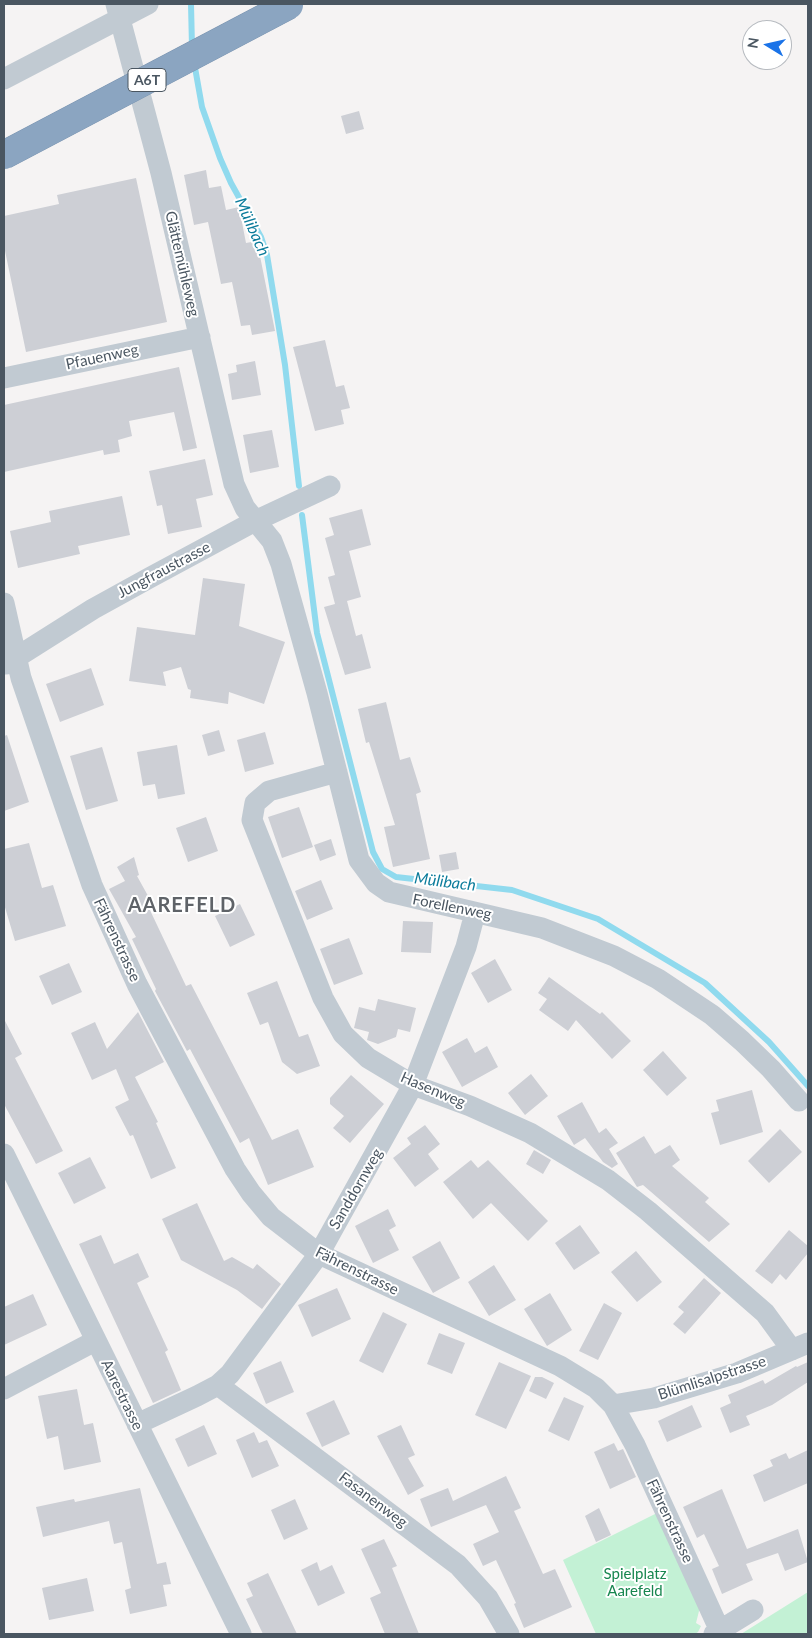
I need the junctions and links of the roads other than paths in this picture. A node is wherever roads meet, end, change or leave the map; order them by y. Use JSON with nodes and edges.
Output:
{"nodes":[{"id":1,"x":148,"y":4,"type":"edge"},
{"id":2,"x":289,"y":5,"type":"dead end"},
{"id":3,"x":118,"y":12,"type":"edge"},
{"id":4,"x":4,"y":79,"type":"edge"},
{"id":5,"x":4,"y":155,"type":"edge"},
{"id":6,"x":200,"y":337,"type":"junction"},
{"id":7,"x":4,"y":378,"type":"edge"},
{"id":8,"x":330,"y":486,"type":"dead end"},
{"id":9,"x":255,"y":521,"type":"junction"},
{"id":10,"x":4,"y":603,"type":"edge"},
{"id":11,"x":10,"y":661,"type":"edge"},
{"id":12,"x":337,"y":772,"type":"junction"},
{"id":13,"x":475,"y":913,"type":"junction"},
{"id":14,"x":414,"y":1085,"type":"junction"},
{"id":15,"x":799,"y":1101,"type":"dead end"},
{"id":16,"x":4,"y":1154,"type":"edge"},
{"id":17,"x":319,"y":1254,"type":"junction"},
{"id":18,"x":95,"y":1341,"type":"junction"},
{"id":19,"x":800,"y":1346,"type":"edge"},
{"id":20,"x":218,"y":1385,"type":"junction"},
{"id":21,"x":4,"y":1388,"type":"edge"},
{"id":22,"x":613,"y":1405,"type":"junction"},
{"id":23,"x":136,"y":1424,"type":"junction"},
{"id":24,"x":753,"y":1610,"type":"dead end"},
{"id":25,"x":717,"y":1632,"type":"edge"},
{"id":26,"x":241,"y":1634,"type":"edge"},
{"id":27,"x":509,"y":1634,"type":"edge"}],
"edges":[{"from":1,"to":3,"type":"street"},
{"from":2,"to":5,"type":"highway","number":"A6T","bridge":true},
{"from":3,"to":4,"type":"street"},
{"from":3,"to":6,"type":"street","name":"Glättemühleweg"},
{"from":6,"to":7,"type":"street","name":"Pfauenweg"},
{"from":6,"to":9,"type":"street","name":"Glättemühleweg"},
{"from":8,"to":9,"type":"street","name":"Jungfraustrasse"},
{"from":9,"to":11,"type":"street","name":"Jungfraustrasse"},
{"from":9,"to":12,"type":"street","name":"Forellenweg"},
{"from":10,"to":11,"type":"street"},
{"from":11,"to":17,"type":"street","name":"Fährenstrasse"},
{"from":12,"to":13,"type":"street","name":"Forellenweg"},
{"from":12,"to":14,"type":"street","name":"Hasenweg"},
{"from":13,"to":14,"type":"street","name":"Sanddornweg"},
{"from":13,"to":15,"type":"street","name":"Forellenweg"},
{"from":14,"to":17,"type":"street","name":"Sanddornweg"},
{"from":14,"to":19,"type":"street","name":"Hasenweg"},
{"from":16,"to":18,"type":"street","name":"Aarestrasse"},
{"from":17,"to":20,"type":"street","name":"Sanddornweg"},
{"from":17,"to":22,"type":"street","name":"Fährenstrasse"},
{"from":18,"to":21,"type":"street"},
{"from":18,"to":23,"type":"street","name":"Aarestrasse"},
{"from":19,"to":22,"type":"street","name":"Blümlisalpstrasse"},
{"from":20,"to":23,"type":"street","name":"Sanddornweg"},
{"from":20,"to":27,"type":"street","name":"Fasanenweg"},
{"from":22,"to":25,"type":"street","name":"Fährenstrasse"},
{"from":23,"to":26,"type":"street","name":"Aarestrasse"},
{"from":24,"to":25,"type":"street"}]}
